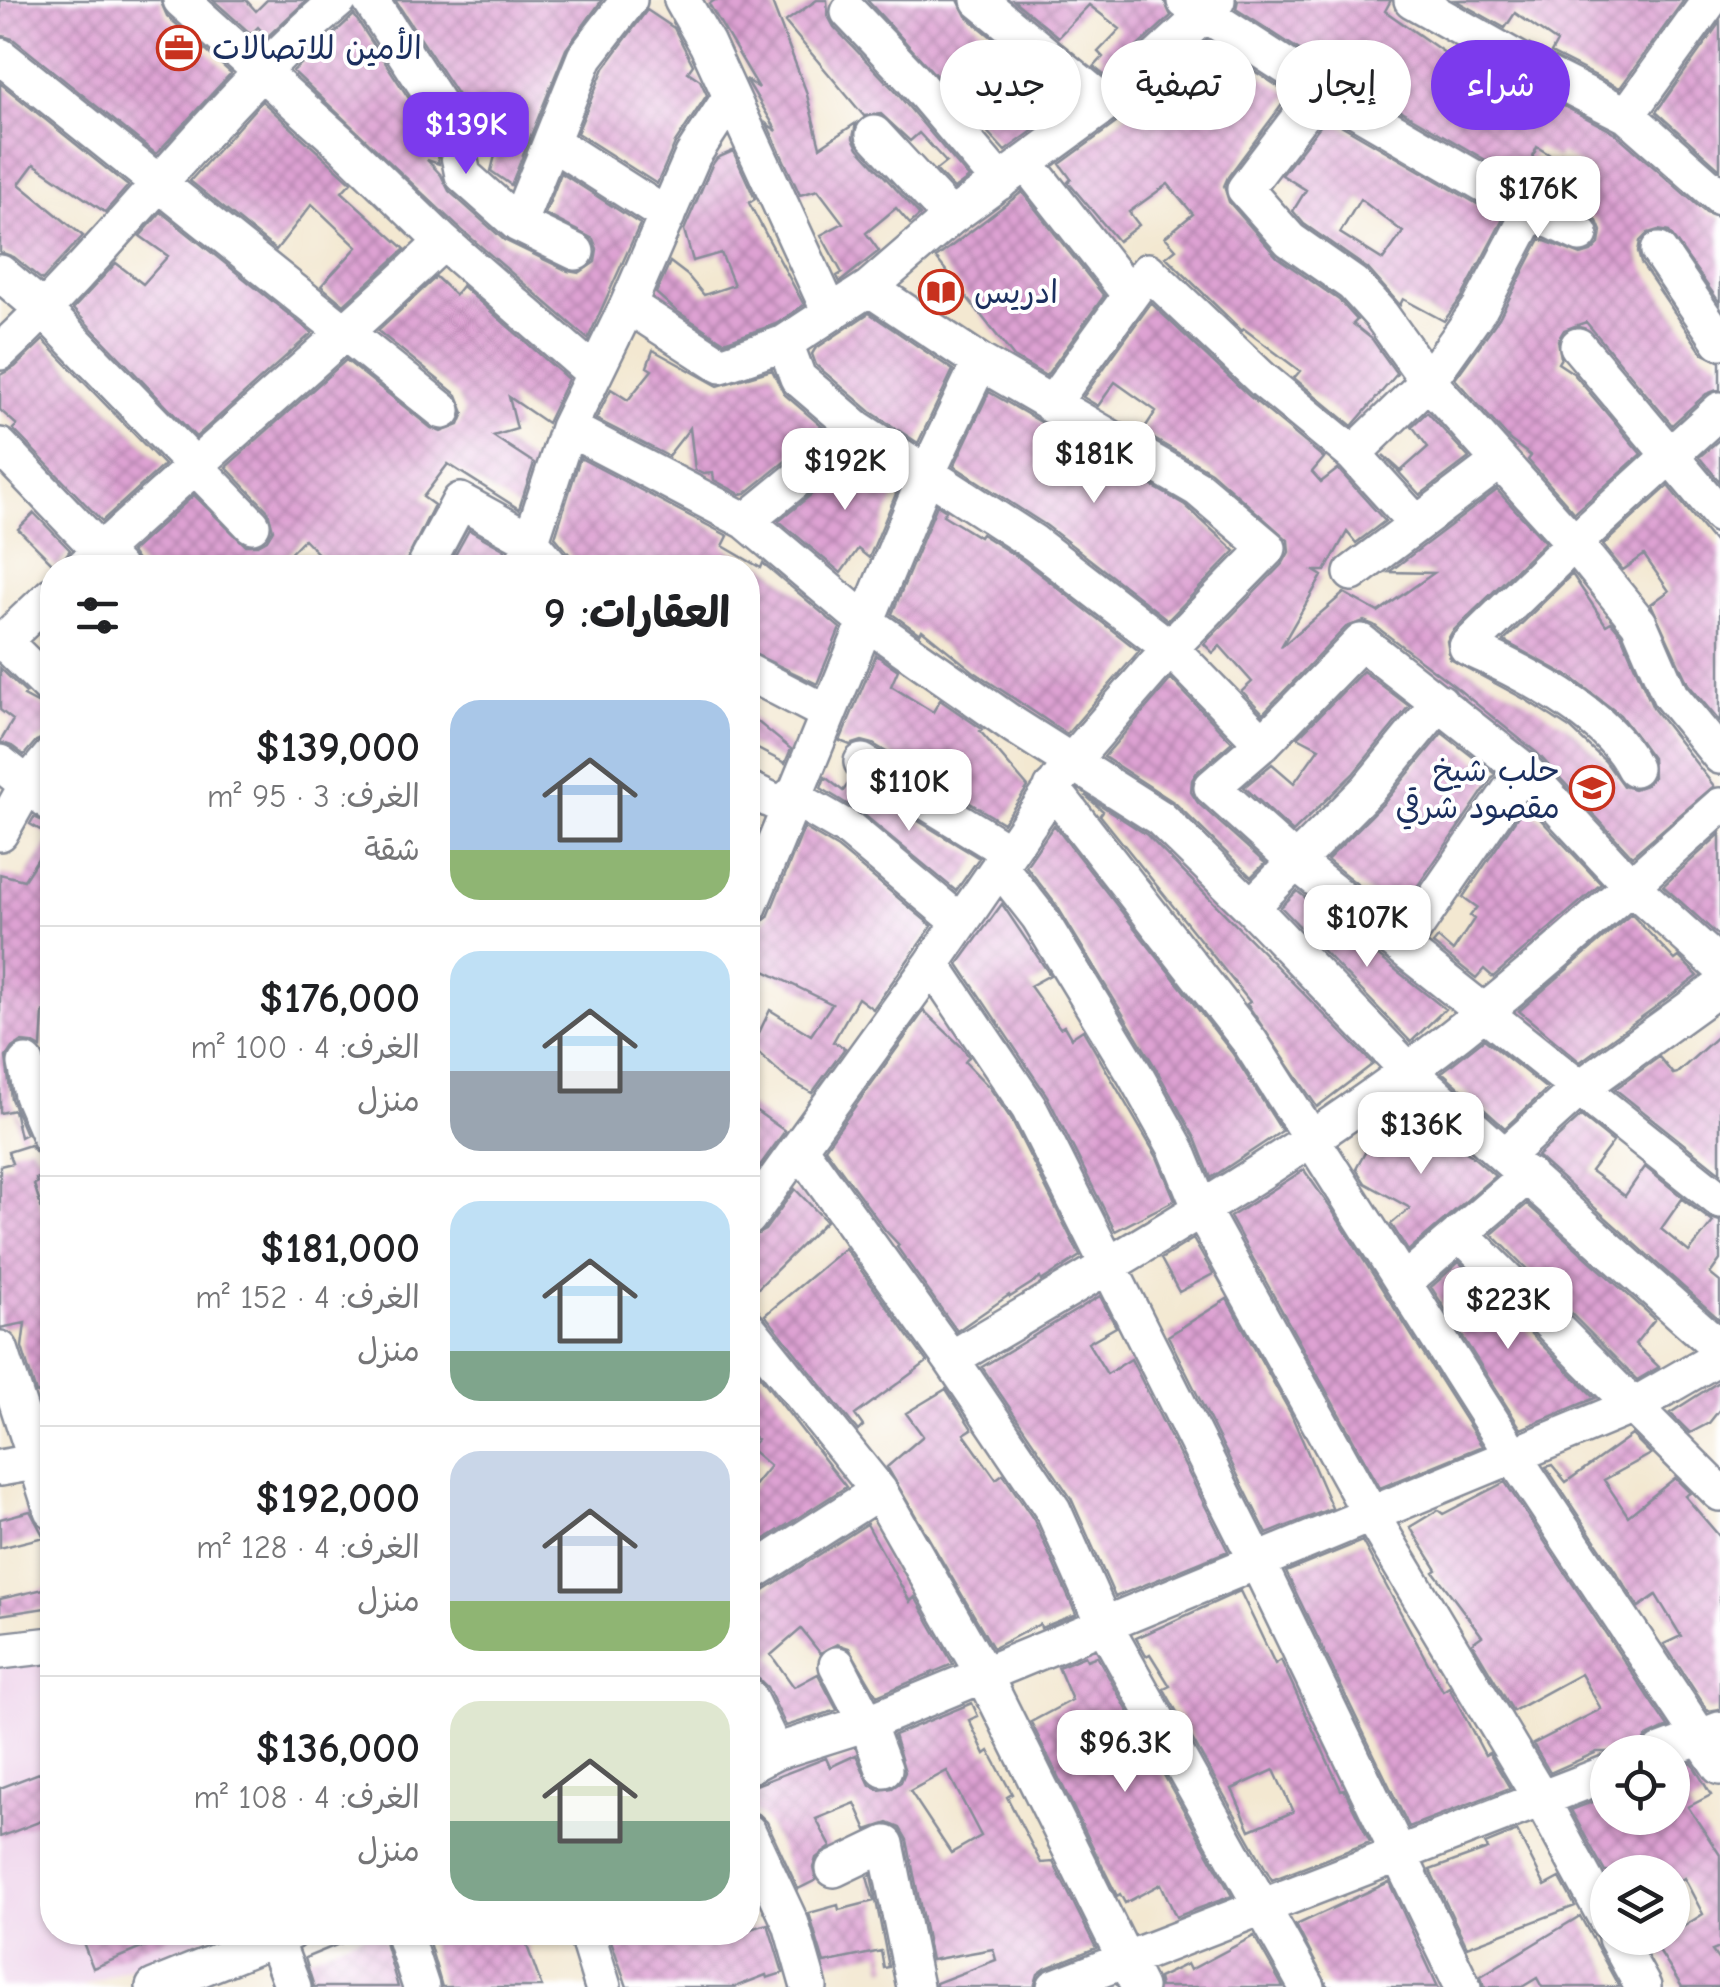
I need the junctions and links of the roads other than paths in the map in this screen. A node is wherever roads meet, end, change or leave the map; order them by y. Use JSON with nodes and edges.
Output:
{"nodes":[{"id":1,"x":181,"y":0,"type":"edge"},
{"id":2,"x":370,"y":0,"type":"edge"},
{"id":3,"x":629,"y":0,"type":"edge"},
{"id":4,"x":682,"y":0,"type":"edge"},
{"id":5,"x":979,"y":0,"type":"edge"},
{"id":6,"x":1412,"y":0,"type":"edge"},
{"id":7,"x":1711,"y":4,"type":"edge"},
{"id":8,"x":323,"y":5,"type":"edge"},
{"id":9,"x":1202,"y":5,"type":"edge"},
{"id":10,"x":850,"y":12,"type":"dead end"},
{"id":11,"x":1168,"y":40,"type":"edge"},
{"id":12,"x":0,"y":56,"type":"edge"},
{"id":13,"x":1276,"y":57,"type":"edge"},
{"id":14,"x":262,"y":72,"type":"junction"},
{"id":15,"x":730,"y":98,"type":"junction"},
{"id":16,"x":1101,"y":100,"type":"edge"},
{"id":17,"x":1101,"y":108,"type":"edge"},
{"id":18,"x":1628,"y":115,"type":"junction"},
{"id":19,"x":1290,"y":130,"type":"edge"},
{"id":20,"x":1392,"y":130,"type":"edge"},
{"id":21,"x":874,"y":134,"type":"dead end"},
{"id":22,"x":552,"y":143,"type":"junction"},
{"id":23,"x":1013,"y":172,"type":"junction"},
{"id":24,"x":159,"y":184,"type":"junction"},
{"id":25,"x":1720,"y":197,"type":"edge"},
{"id":26,"x":1531,"y":211,"type":"junction"},
{"id":27,"x":667,"y":216,"type":"junction"},
{"id":28,"x":951,"y":218,"type":"junction"},
{"id":29,"x":518,"y":224,"type":"junction"},
{"id":30,"x":1580,"y":234,"type":"dead end"},
{"id":31,"x":443,"y":242,"type":"junction"},
{"id":32,"x":1659,"y":250,"type":"dead end"},
{"id":33,"x":576,"y":252,"type":"dead end"},
{"id":34,"x":0,"y":272,"type":"edge"},
{"id":35,"x":869,"y":288,"type":"junction"},
{"id":36,"x":1130,"y":295,"type":"junction"},
{"id":37,"x":628,"y":306,"type":"junction"},
{"id":38,"x":44,"y":310,"type":"junction"},
{"id":39,"x":830,"y":312,"type":"junction"},
{"id":40,"x":348,"y":332,"type":"junction"},
{"id":41,"x":1720,"y":341,"type":"edge"},
{"id":42,"x":785,"y":343,"type":"junction"},
{"id":43,"x":1578,"y":346,"type":"dead end"},
{"id":44,"x":0,"y":352,"type":"edge"},
{"id":45,"x":980,"y":362,"type":"junction"},
{"id":46,"x":594,"y":373,"type":"junction"},
{"id":47,"x":1428,"y":381,"type":"junction"},
{"id":48,"x":1051,"y":405,"type":"junction"},
{"id":49,"x":1720,"y":410,"type":"edge"},
{"id":50,"x":442,"y":412,"type":"dead end"},
{"id":51,"x":568,"y":428,"type":"junction"},
{"id":52,"x":858,"y":429,"type":"junction"},
{"id":53,"x":0,"y":446,"type":"edge"},
{"id":54,"x":1353,"y":454,"type":"junction"},
{"id":55,"x":1670,"y":457,"type":"junction"},
{"id":56,"x":1499,"y":462,"type":"junction"},
{"id":57,"x":193,"y":465,"type":"junction"},
{"id":58,"x":926,"y":476,"type":"junction"},
{"id":59,"x":1720,"y":515,"type":"edge"},
{"id":60,"x":746,"y":521,"type":"junction"},
{"id":61,"x":1416,"y":523,"type":"junction"},
{"id":62,"x":252,"y":525,"type":"dead end"},
{"id":63,"x":1574,"y":543,"type":"junction"},
{"id":64,"x":526,"y":554,"type":"edge"},
{"id":65,"x":94,"y":555,"type":"edge"},
{"id":66,"x":107,"y":555,"type":"edge"},
{"id":67,"x":431,"y":555,"type":"edge"},
{"id":68,"x":1352,"y":572,"type":"dead end"},
{"id":69,"x":40,"y":606,"type":"edge"},
{"id":70,"x":866,"y":622,"type":"junction"},
{"id":71,"x":1,"y":640,"type":"edge"},
{"id":72,"x":1170,"y":648,"type":"junction"},
{"id":73,"x":40,"y":677,"type":"edge"},
{"id":74,"x":760,"y":678,"type":"edge"},
{"id":75,"x":1440,"y":702,"type":"junction"},
{"id":76,"x":827,"y":713,"type":"junction"},
{"id":77,"x":1263,"y":742,"type":"junction"},
{"id":78,"x":1720,"y":756,"type":"edge"},
{"id":79,"x":862,"y":762,"type":"dead end"},
{"id":80,"x":1634,"y":768,"type":"dead end"},
{"id":81,"x":1524,"y":770,"type":"junction"},
{"id":82,"x":1062,"y":774,"type":"junction"},
{"id":83,"x":26,"y":784,"type":"edge"},
{"id":84,"x":760,"y":793,"type":"edge"},
{"id":85,"x":789,"y":802,"type":"junction"},
{"id":86,"x":1720,"y":806,"type":"edge"},
{"id":87,"x":0,"y":832,"type":"edge"},
{"id":88,"x":1004,"y":859,"type":"junction"},
{"id":89,"x":1294,"y":861,"type":"junction"},
{"id":90,"x":760,"y":878,"type":"edge"},
{"id":91,"x":1630,"y":886,"type":"junction"},
{"id":92,"x":1251,"y":907,"type":"junction"},
{"id":93,"x":960,"y":922,"type":"junction"},
{"id":94,"x":1402,"y":947,"type":"junction"},
{"id":95,"x":932,"y":964,"type":"junction"},
{"id":96,"x":1720,"y":966,"type":"edge"},
{"id":97,"x":1720,"y":987,"type":"edge"},
{"id":98,"x":1484,"y":1012,"type":"junction"},
{"id":99,"x":26,"y":1064,"type":"edge"},
{"id":100,"x":1407,"y":1070,"type":"junction"},
{"id":101,"x":1580,"y":1088,"type":"junction"},
{"id":102,"x":40,"y":1113,"type":"edge"},
{"id":103,"x":1312,"y":1137,"type":"junction"},
{"id":104,"x":800,"y":1149,"type":"junction"},
{"id":105,"x":1517,"y":1165,"type":"junction"},
{"id":106,"x":1720,"y":1200,"type":"edge"},
{"id":107,"x":760,"y":1202,"type":"edge"},
{"id":108,"x":1200,"y":1209,"type":"junction"},
{"id":109,"x":1460,"y":1233,"type":"junction"},
{"id":110,"x":1110,"y":1264,"type":"junction"},
{"id":111,"x":1404,"y":1282,"type":"junction"},
{"id":112,"x":760,"y":1343,"type":"edge"},
{"id":113,"x":1720,"y":1348,"type":"edge"},
{"id":114,"x":0,"y":1349,"type":"edge"},
{"id":115,"x":1720,"y":1356,"type":"edge"},
{"id":116,"x":950,"y":1359,"type":"junction"},
{"id":117,"x":1635,"y":1405,"type":"junction"},
{"id":118,"x":1514,"y":1456,"type":"junction"},
{"id":119,"x":29,"y":1462,"type":"edge"},
{"id":120,"x":40,"y":1485,"type":"edge"},
{"id":121,"x":878,"y":1491,"type":"junction"},
{"id":122,"x":1720,"y":1493,"type":"edge"},
{"id":123,"x":1371,"y":1515,"type":"junction"},
{"id":124,"x":1258,"y":1562,"type":"junction"},
{"id":125,"x":760,"y":1567,"type":"edge"},
{"id":126,"x":1104,"y":1625,"type":"junction"},
{"id":127,"x":40,"y":1646,"type":"edge"},
{"id":128,"x":0,"y":1651,"type":"edge"},
{"id":129,"x":836,"y":1665,"type":"dead end"},
{"id":130,"x":984,"y":1675,"type":"junction"},
{"id":131,"x":867,"y":1723,"type":"junction"},
{"id":132,"x":1711,"y":1733,"type":"edge"},
{"id":133,"x":761,"y":1759,"type":"edge"},
{"id":134,"x":1720,"y":1767,"type":"edge"},
{"id":135,"x":884,"y":1769,"type":"dead end"},
{"id":136,"x":1590,"y":1780,"type":"edge"},
{"id":137,"x":1540,"y":1799,"type":"junction"},
{"id":138,"x":1400,"y":1854,"type":"junction"},
{"id":139,"x":760,"y":1858,"type":"edge"},
{"id":140,"x":834,"y":1869,"type":"dead end"},
{"id":141,"x":1590,"y":1889,"type":"edge"},
{"id":142,"x":1265,"y":1906,"type":"junction"},
{"id":143,"x":255,"y":1945,"type":"edge"},
{"id":144,"x":282,"y":1945,"type":"edge"},
{"id":145,"x":407,"y":1945,"type":"edge"},
{"id":146,"x":590,"y":1945,"type":"edge"},
{"id":147,"x":1625,"y":1955,"type":"edge"},
{"id":148,"x":1132,"y":1974,"type":"edge"},
{"id":149,"x":154,"y":1987,"type":"edge"},
{"id":150,"x":293,"y":1987,"type":"edge"},
{"id":151,"x":421,"y":1987,"type":"edge"},
{"id":152,"x":603,"y":1987,"type":"edge"},
{"id":153,"x":809,"y":1987,"type":"edge"},
{"id":154,"x":914,"y":1987,"type":"edge"},
{"id":155,"x":1055,"y":1987,"type":"edge"},
{"id":156,"x":1307,"y":1987,"type":"edge"},
{"id":157,"x":1463,"y":1987,"type":"edge"},
{"id":158,"x":1643,"y":1987,"type":"edge"}],
"edges":[{"from":1,"to":14,"type":"street"},
{"from":2,"to":29,"type":"street"},
{"from":3,"to":22,"type":"street"},
{"from":4,"to":15,"type":"street"},
{"from":5,"to":16,"type":"street"},
{"from":6,"to":18,"type":"street"},
{"from":7,"to":18,"type":"street"},
{"from":8,"to":14,"type":"street"},
{"from":9,"to":11,"type":"street"},
{"from":9,"to":13,"type":"street"},
{"from":10,"to":23,"type":"street"},
{"from":12,"to":24,"type":"street"},
{"from":14,"to":24,"type":"street"},
{"from":14,"to":31,"type":"street"},
{"from":15,"to":27,"type":"street"},
{"from":15,"to":39,"type":"street"},
{"from":17,"to":23,"type":"street"},
{"from":18,"to":25,"type":"street"},
{"from":19,"to":47,"type":"street"},
{"from":20,"to":26,"type":"street"},
{"from":21,"to":28,"type":"street"},
{"from":22,"to":27,"type":"street"},
{"from":22,"to":29,"type":"street"},
{"from":23,"to":28,"type":"street"},
{"from":23,"to":36,"type":"street"},
{"from":24,"to":38,"type":"street"},
{"from":24,"to":40,"type":"street"},
{"from":26,"to":30,"type":"street"},
{"from":26,"to":47,"type":"street"},
{"from":27,"to":37,"type":"street"},
{"from":28,"to":35,"type":"street"},
{"from":29,"to":33,"type":"street"},
{"from":31,"to":40,"type":"street"},
{"from":31,"to":46,"type":"street"},
{"from":32,"to":41,"type":"street"},
{"from":34,"to":38,"type":"street"},
{"from":35,"to":39,"type":"street"},
{"from":35,"to":45,"type":"street"},
{"from":36,"to":48,"type":"street"},
{"from":36,"to":54,"type":"street"},
{"from":37,"to":42,"type":"street"},
{"from":37,"to":46,"type":"street"},
{"from":38,"to":44,"type":"street"},
{"from":38,"to":57,"type":"street"},
{"from":39,"to":42,"type":"street"},
{"from":40,"to":50,"type":"street"},
{"from":40,"to":57,"type":"street"},
{"from":42,"to":52,"type":"street"},
{"from":43,"to":55,"type":"street"},
{"from":45,"to":48,"type":"street"},
{"from":45,"to":58,"type":"street"},
{"from":46,"to":51,"type":"street"},
{"from":47,"to":54,"type":"street"},
{"from":47,"to":56,"type":"street"},
{"from":48,"to":72,"type":"street"},
{"from":49,"to":55,"type":"street"},
{"from":51,"to":60,"type":"street"},
{"from":51,"to":64,"type":"street"},
{"from":52,"to":58,"type":"street"},
{"from":52,"to":60,"type":"street"},
{"from":53,"to":65,"type":"street"},
{"from":54,"to":61,"type":"street"},
{"from":55,"to":59,"type":"street"},
{"from":55,"to":63,"type":"street"},
{"from":56,"to":61,"type":"street"},
{"from":56,"to":63,"type":"street"},
{"from":57,"to":62,"type":"street"},
{"from":57,"to":66,"type":"street"},
{"from":58,"to":70,"type":"street"},
{"from":58,"to":72,"type":"street"},
{"from":60,"to":70,"type":"street"},
{"from":61,"to":68,"type":"street"},
{"from":63,"to":78,"type":"street"},
{"from":63,"to":80,"type":"street"},
{"from":64,"to":67,"type":"street"},
{"from":69,"to":71,"type":"street"},
{"from":70,"to":76,"type":"street"},
{"from":70,"to":82,"type":"street"},
{"from":71,"to":73,"type":"street"},
{"from":72,"to":77,"type":"street"},
{"from":72,"to":82,"type":"street"},
{"from":74,"to":76,"type":"street"},
{"from":75,"to":77,"type":"street"},
{"from":75,"to":81,"type":"street"},
{"from":75,"to":89,"type":"street"},
{"from":76,"to":85,"type":"street"},
{"from":77,"to":89,"type":"street"},
{"from":79,"to":88,"type":"street"},
{"from":81,"to":91,"type":"street"},
{"from":81,"to":94,"type":"street"},
{"from":82,"to":88,"type":"street"},
{"from":82,"to":92,"type":"street"},
{"from":82,"to":103,"type":"street"},
{"from":83,"to":87,"type":"street"},
{"from":84,"to":85,"type":"street"},
{"from":85,"to":90,"type":"street"},
{"from":85,"to":93,"type":"street"},
{"from":86,"to":91,"type":"street"},
{"from":88,"to":93,"type":"street"},
{"from":88,"to":108,"type":"street"},
{"from":89,"to":92,"type":"street"},
{"from":89,"to":94,"type":"street"},
{"from":91,"to":96,"type":"street"},
{"from":91,"to":98,"type":"street"},
{"from":92,"to":100,"type":"street"},
{"from":93,"to":95,"type":"street"},
{"from":94,"to":98,"type":"street"},
{"from":95,"to":104,"type":"street"},
{"from":95,"to":110,"type":"street"},
{"from":97,"to":101,"type":"street"},
{"from":98,"to":100,"type":"street"},
{"from":98,"to":101,"type":"street"},
{"from":99,"to":102,"type":"street"},
{"from":100,"to":103,"type":"street"},
{"from":100,"to":105,"type":"street"},
{"from":101,"to":105,"type":"street"},
{"from":101,"to":106,"type":"street"},
{"from":103,"to":108,"type":"street"},
{"from":103,"to":111,"type":"street"},
{"from":104,"to":107,"type":"street"},
{"from":104,"to":116,"type":"street"},
{"from":105,"to":109,"type":"street"},
{"from":105,"to":113,"type":"street"},
{"from":108,"to":110,"type":"street"},
{"from":108,"to":123,"type":"street"},
{"from":109,"to":111,"type":"street"},
{"from":109,"to":117,"type":"street"},
{"from":110,"to":116,"type":"street"},
{"from":110,"to":124,"type":"street"},
{"from":111,"to":118,"type":"street"},
{"from":112,"to":121,"type":"street"},
{"from":114,"to":119,"type":"street"},
{"from":115,"to":117,"type":"street"},
{"from":116,"to":126,"type":"street"},
{"from":117,"to":118,"type":"street"},
{"from":117,"to":122,"type":"street"},
{"from":118,"to":123,"type":"street"},
{"from":118,"to":132,"type":"street"},
{"from":119,"to":120,"type":"street"},
{"from":121,"to":125,"type":"street"},
{"from":121,"to":130,"type":"street"},
{"from":123,"to":124,"type":"street"},
{"from":123,"to":137,"type":"street"},
{"from":124,"to":126,"type":"street"},
{"from":124,"to":138,"type":"street"},
{"from":126,"to":130,"type":"street"},
{"from":126,"to":142,"type":"street"},
{"from":127,"to":128,"type":"street"},
{"from":129,"to":131,"type":"street"},
{"from":130,"to":131,"type":"street"},
{"from":130,"to":148,"type":"street"},
{"from":131,"to":133,"type":"street"},
{"from":131,"to":135,"type":"street"},
{"from":132,"to":134,"type":"street"},
{"from":136,"to":137,"type":"street"},
{"from":137,"to":138,"type":"street"},
{"from":137,"to":141,"type":"street"},
{"from":138,"to":142,"type":"street"},
{"from":138,"to":157,"type":"street"},
{"from":139,"to":153,"type":"street"},
{"from":140,"to":154,"type":"street"},
{"from":142,"to":148,"type":"street"},
{"from":142,"to":156,"type":"street"},
{"from":143,"to":149,"type":"street"},
{"from":144,"to":150,"type":"street"},
{"from":145,"to":151,"type":"street"},
{"from":146,"to":152,"type":"street"},
{"from":147,"to":158,"type":"street"},
{"from":148,"to":155,"type":"street"}]}
